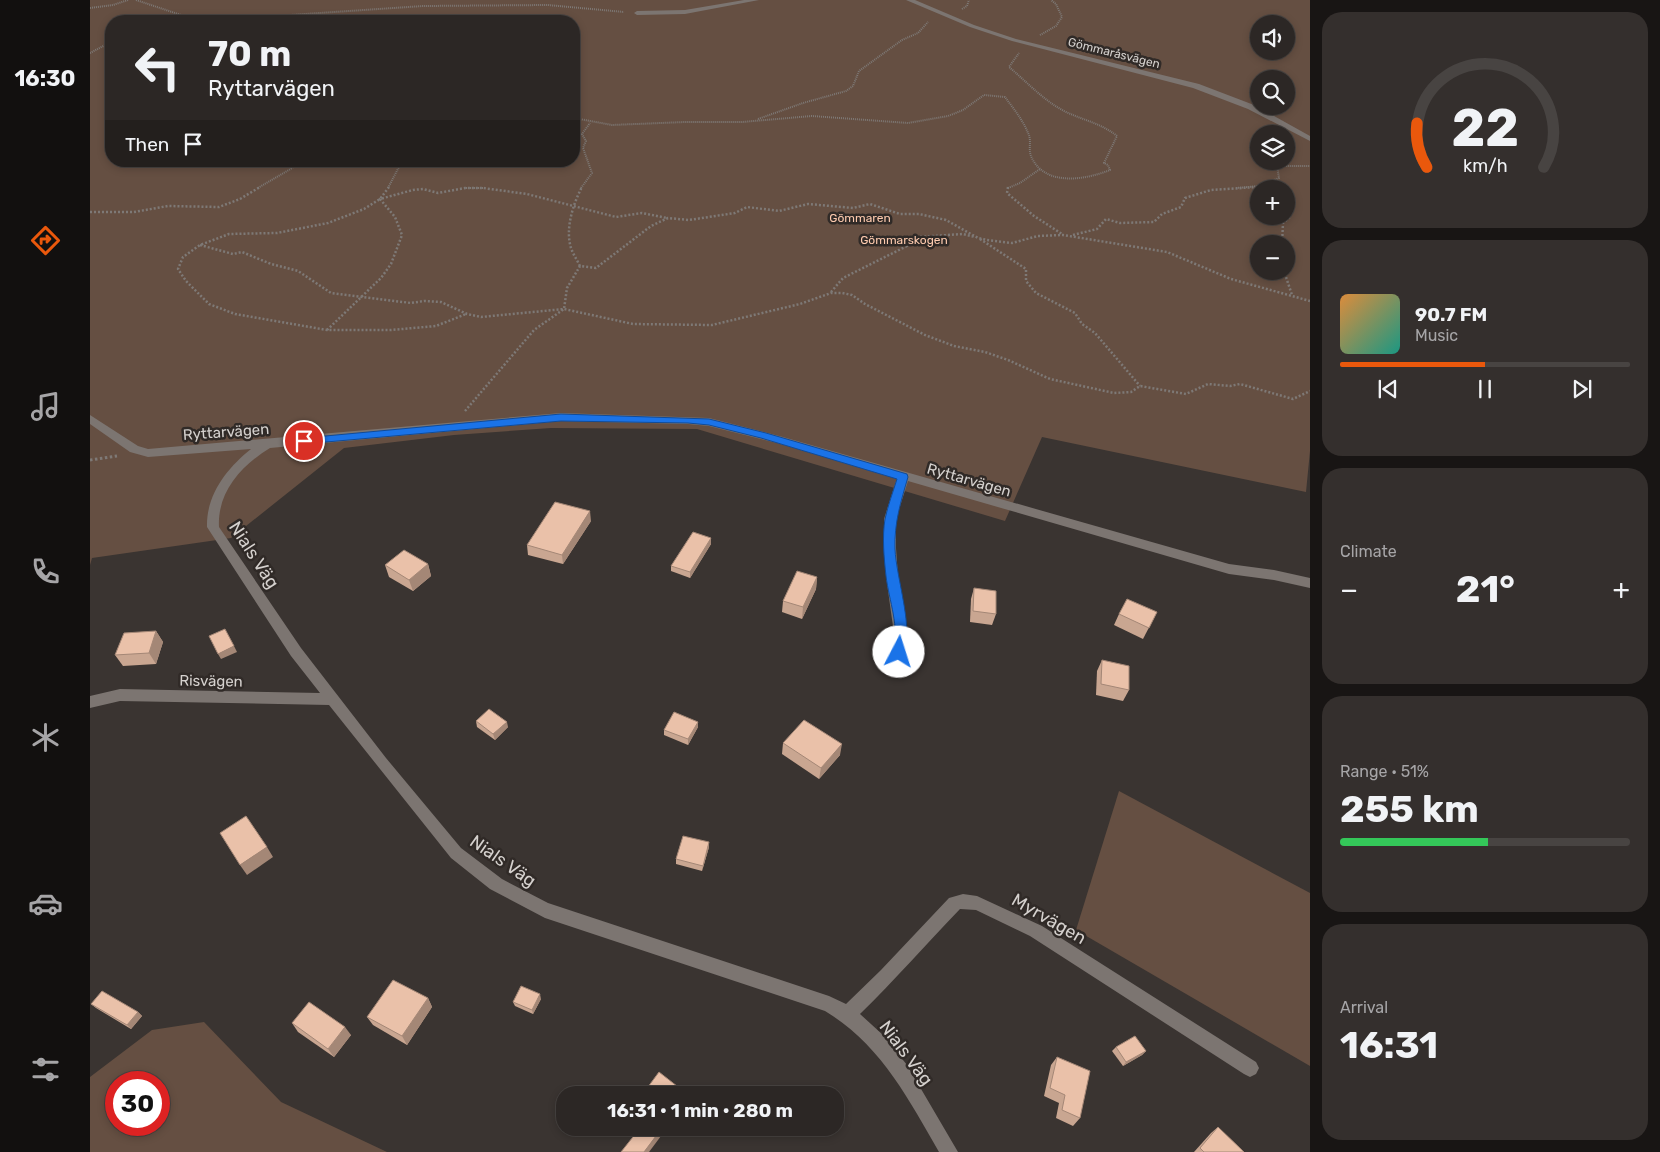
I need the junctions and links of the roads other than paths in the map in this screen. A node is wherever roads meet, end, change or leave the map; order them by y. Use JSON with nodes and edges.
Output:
{"nodes":[{"id":1,"x":756,"y":0,"type":"edge"},
{"id":2,"x":909,"y":0,"type":"edge"},
{"id":3,"x":637,"y":13,"type":"road end"},
{"id":4,"x":1310,"y":139,"type":"edge"},
{"id":5,"x":90,"y":419,"type":"edge"},
{"id":6,"x":268,"y":444,"type":"junction"},
{"id":7,"x":903,"y":477,"type":"junction"},
{"id":8,"x":1310,"y":583,"type":"edge"},
{"id":9,"x":887,"y":661,"type":"dead end"},
{"id":10,"x":332,"y":699,"type":"junction"},
{"id":11,"x":90,"y":702,"type":"edge"},
{"id":12,"x":847,"y":1015,"type":"junction"},
{"id":13,"x":1250,"y":1068,"type":"dead end"},
{"id":14,"x":949,"y":1152,"type":"edge"}],
"edges":[{"from":1,"to":3,"type":"street"},
{"from":2,"to":4,"type":"street","name":"Gömmaråsvägen"},
{"from":5,"to":6,"type":"street","name":"Ryttarvägen"},
{"from":6,"to":7,"type":"street","name":"Ryttarvägen"},
{"from":6,"to":10,"type":"street","name":"Nials Väg"},
{"from":7,"to":8,"type":"street","name":"Ryttarvägen"},
{"from":7,"to":9,"type":"street"},
{"from":10,"to":11,"type":"street","name":"Risvägen"},
{"from":10,"to":12,"type":"street","name":"Nials Väg"},
{"from":12,"to":13,"type":"street","name":"Myrvägen"},
{"from":12,"to":14,"type":"street","name":"Nials Väg"}]}
